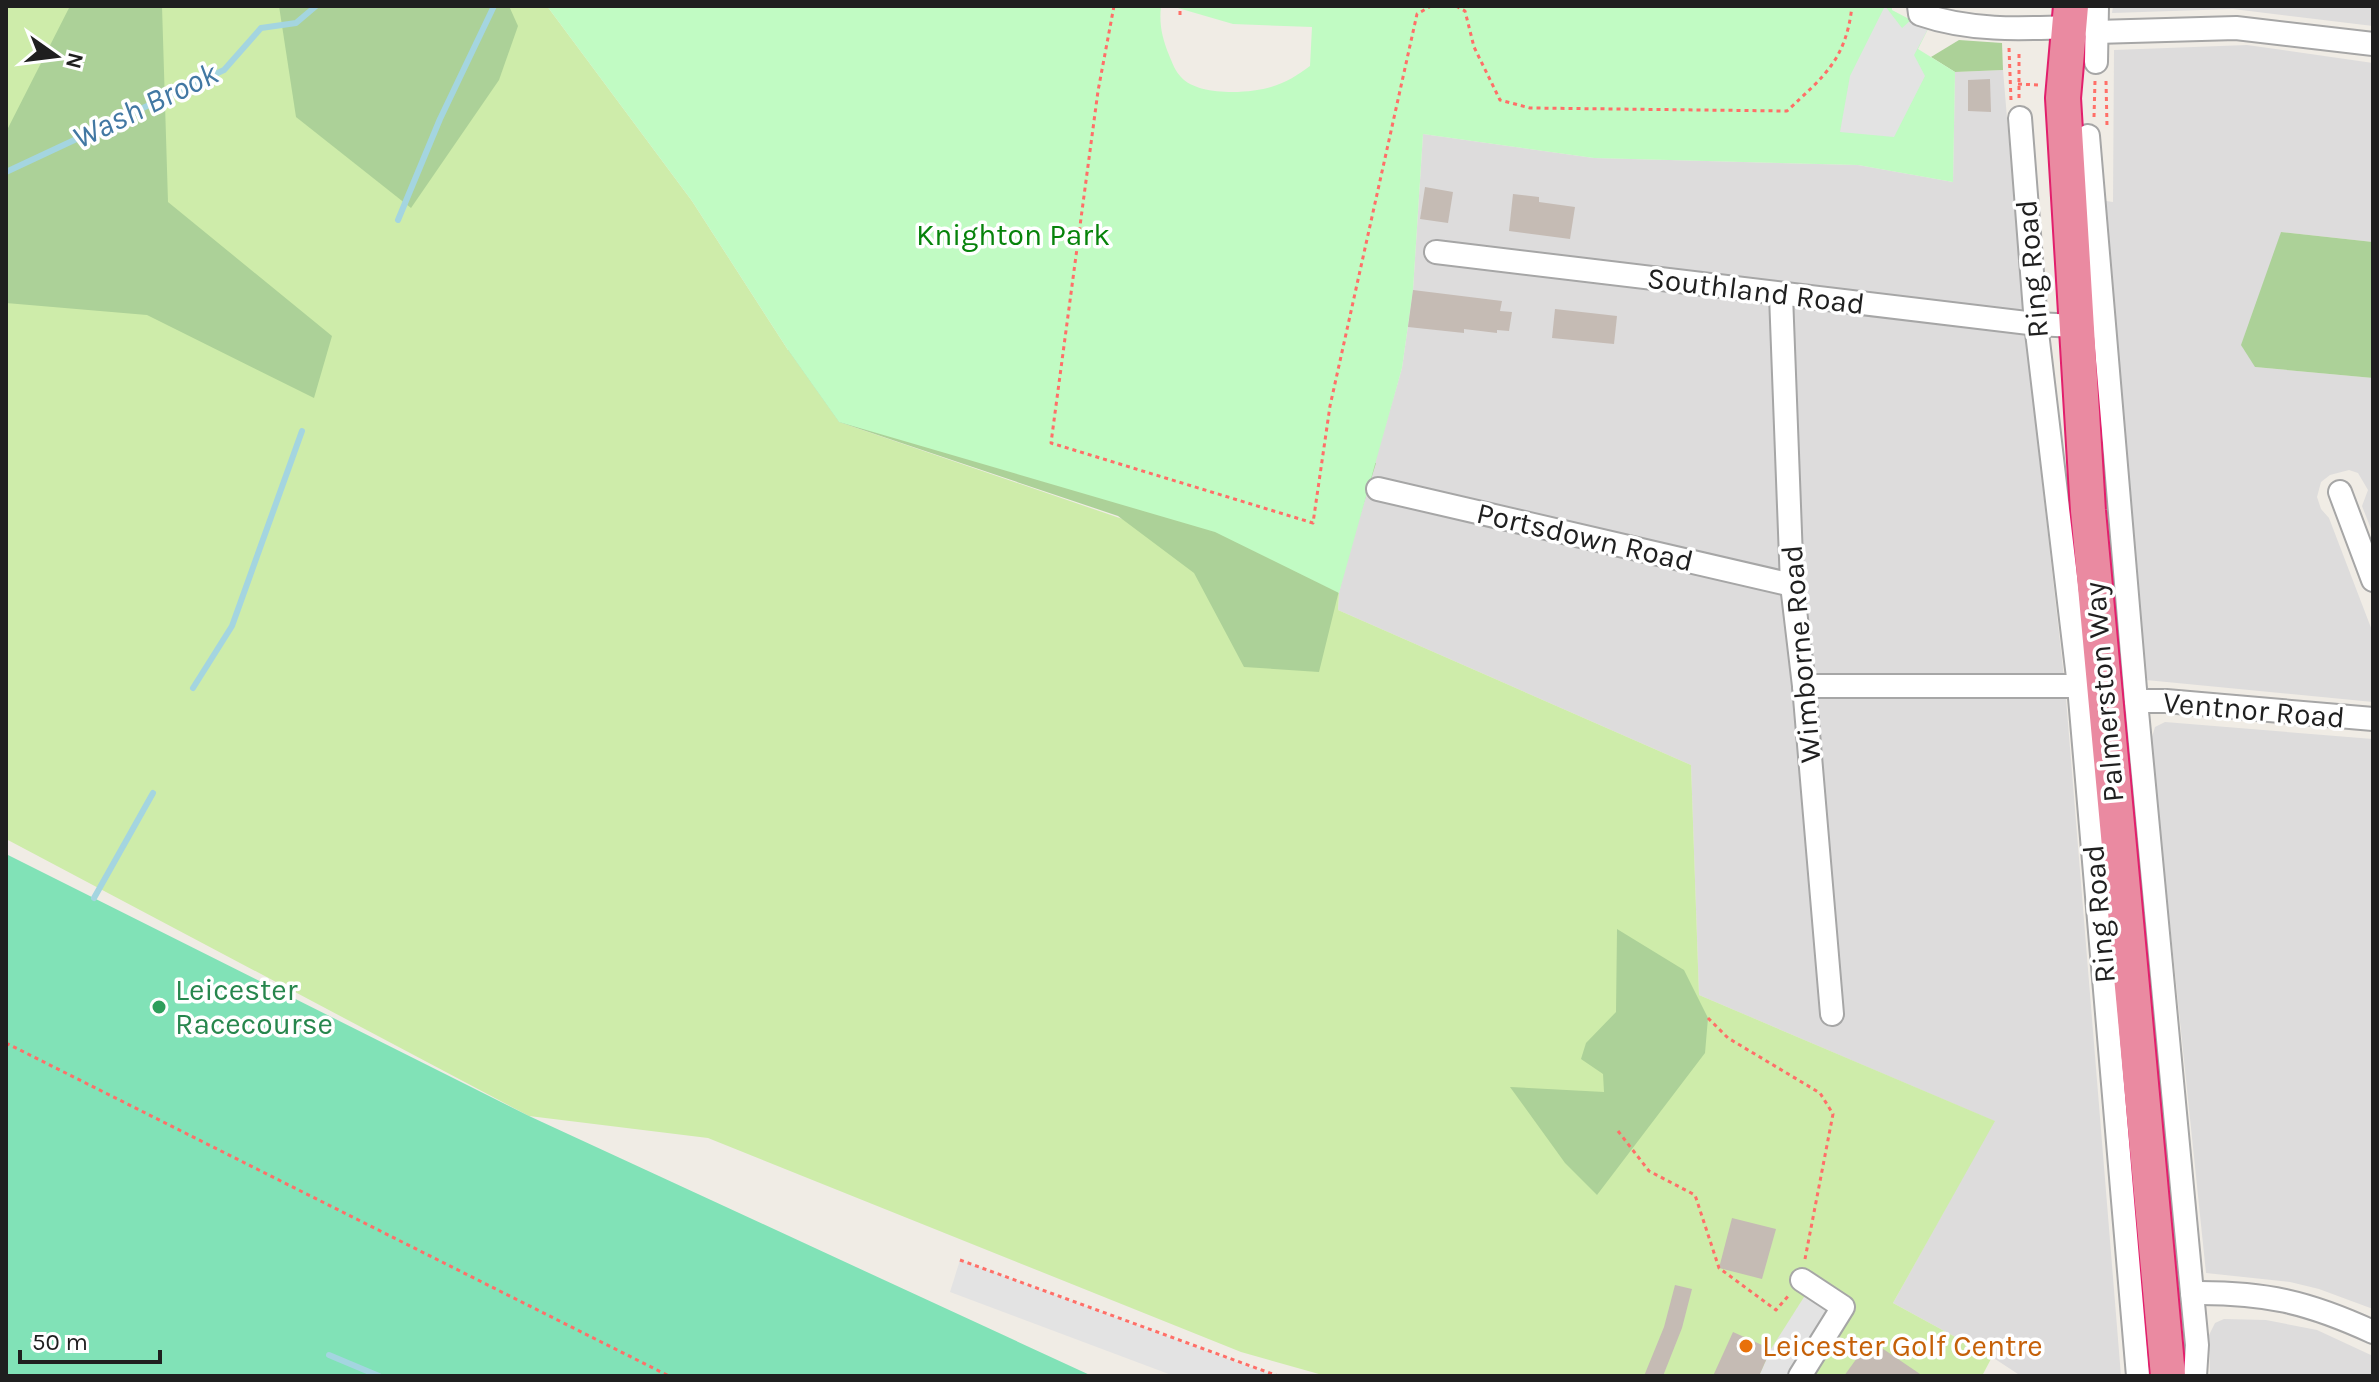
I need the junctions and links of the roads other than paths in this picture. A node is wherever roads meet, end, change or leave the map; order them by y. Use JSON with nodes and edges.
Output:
{"nodes":[{"id":1,"x":1919,"y":6,"type":"edge"},
{"id":2,"x":2097,"y":6,"type":"edge"},
{"id":3,"x":2079,"y":22,"type":"edge"},
{"id":4,"x":2373,"y":44,"type":"edge"},
{"id":5,"x":2096,"y":62,"type":"road end"},
{"id":6,"x":2020,"y":118,"type":"road end"},
{"id":7,"x":2098,"y":131,"type":"road end"},
{"id":8,"x":1436,"y":252,"type":"dead end"},
{"id":9,"x":1781,"y":295,"type":"junction"},
{"id":10,"x":2036,"y":324,"type":"junction"},
{"id":11,"x":2076,"y":326,"type":"junction"},
{"id":12,"x":1378,"y":489,"type":"dead end"},
{"id":13,"x":2340,"y":492,"type":"dead end"},
{"id":14,"x":2373,"y":580,"type":"edge"},
{"id":15,"x":1792,"y":585,"type":"junction"},
{"id":16,"x":1804,"y":686,"type":"junction"},
{"id":17,"x":2079,"y":686,"type":"junction"},
{"id":18,"x":2136,"y":701,"type":"junction"},
{"id":19,"x":2373,"y":719,"type":"edge"},
{"id":20,"x":1832,"y":1014,"type":"dead end"},
{"id":21,"x":1802,"y":1280,"type":"road end"},
{"id":22,"x":2192,"y":1293,"type":"junction"},
{"id":23,"x":2373,"y":1332,"type":"edge"},
{"id":24,"x":1800,"y":1376,"type":"edge"},
{"id":25,"x":2138,"y":1376,"type":"edge"},
{"id":26,"x":2168,"y":1376,"type":"edge"},
{"id":27,"x":2195,"y":1376,"type":"edge"}],
"edges":[{"from":1,"to":3,"type":"street"},
{"from":2,"to":3,"type":"street"},
{"from":3,"to":4,"type":"street"},
{"from":3,"to":5,"type":"street"},
{"from":3,"to":11,"type":"highway","name":"Palmerston Way"},
{"from":6,"to":10,"type":"street","name":"Ring Road"},
{"from":7,"to":18,"type":"street","name":"Ring Road"},
{"from":8,"to":9,"type":"street","name":"Southland Road"},
{"from":9,"to":10,"type":"street","name":"Southland Road"},
{"from":9,"to":15,"type":"street","name":"Wimborne Road"},
{"from":10,"to":11,"type":"street","name":"Southland Road"},
{"from":10,"to":17,"type":"street","name":"Ring Road"},
{"from":11,"to":26,"type":"highway","name":"Palmerston Way"},
{"from":12,"to":15,"type":"street","name":"Portsdown Road"},
{"from":13,"to":14,"type":"street"},
{"from":15,"to":16,"type":"street","name":"Wimborne Road"},
{"from":16,"to":17,"type":"street"},
{"from":16,"to":20,"type":"street","name":"Wimborne Road"},
{"from":17,"to":25,"type":"street","name":"Ring Road"},
{"from":18,"to":19,"type":"street","name":"Ventnor Road"},
{"from":18,"to":22,"type":"street","name":"Ring Road"},
{"from":21,"to":24,"type":"street"},
{"from":22,"to":23,"type":"street"},
{"from":22,"to":27,"type":"street","name":"Ring Road"}]}
